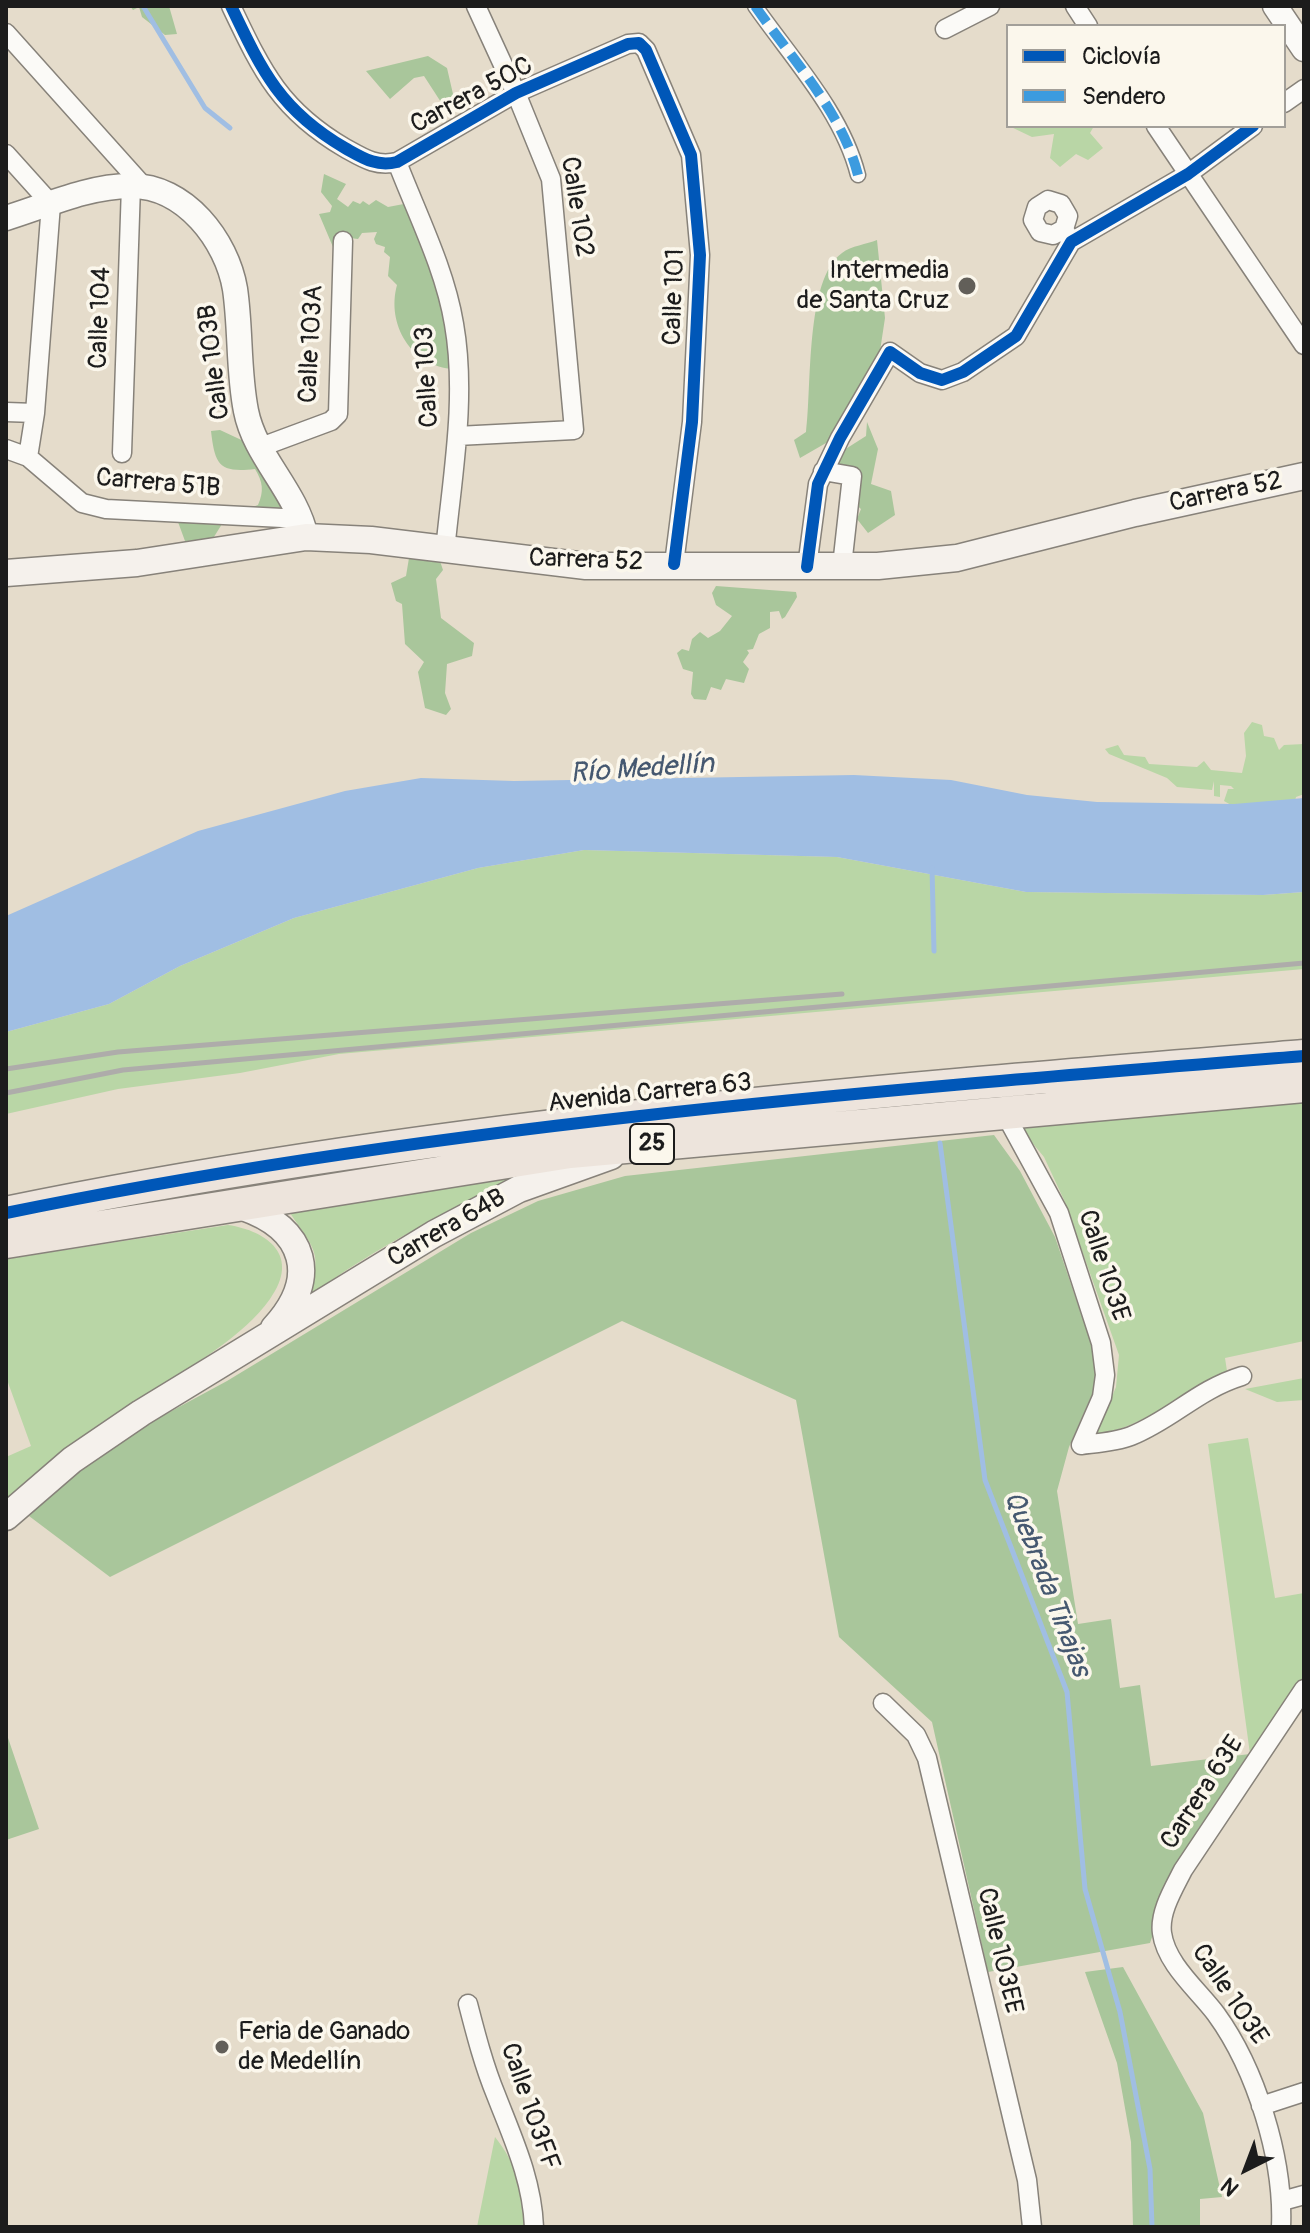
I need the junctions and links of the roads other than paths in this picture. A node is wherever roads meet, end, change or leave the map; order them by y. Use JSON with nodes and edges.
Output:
{"nodes":[{"id":1,"x":231,"y":6,"type":"edge"},
{"id":2,"x":476,"y":6,"type":"edge"},
{"id":3,"x":755,"y":6,"type":"edge"},
{"id":4,"x":990,"y":6,"type":"edge"},
{"id":5,"x":1075,"y":6,"type":"edge"},
{"id":6,"x":1275,"y":6,"type":"edge"},
{"id":7,"x":1087,"y":24,"type":"edge"},
{"id":8,"x":945,"y":29,"type":"dead end"},
{"id":9,"x":6,"y":33,"type":"edge"},
{"id":10,"x":639,"y":43,"type":"joint"},
{"id":11,"x":1304,"y":49,"type":"edge"},
{"id":12,"x":1304,"y":89,"type":"edge"},
{"id":13,"x":516,"y":93,"type":"junction"},
{"id":14,"x":1286,"y":102,"type":"edge"},
{"id":15,"x":1157,"y":128,"type":"edge"},
{"id":16,"x":1250,"y":128,"type":"edge"},
{"id":17,"x":6,"y":154,"type":"edge"},
{"id":18,"x":397,"y":162,"type":"junction"},
{"id":19,"x":1188,"y":174,"type":"junction"},
{"id":20,"x":858,"y":175,"type":"dead end"},
{"id":21,"x":147,"y":190,"type":"junction"},
{"id":22,"x":51,"y":204,"type":"junction"},
{"id":23,"x":6,"y":218,"type":"edge"},
{"id":24,"x":343,"y":241,"type":"dead end"},
{"id":25,"x":1304,"y":345,"type":"edge"},
{"id":26,"x":6,"y":412,"type":"edge"},
{"id":27,"x":35,"y":413,"type":"junction"},
{"id":28,"x":457,"y":436,"type":"junction"},
{"id":29,"x":261,"y":447,"type":"junction"},
{"id":30,"x":6,"y":449,"type":"edge"},
{"id":31,"x":122,"y":453,"type":"dead end"},
{"id":32,"x":28,"y":457,"type":"junction"},
{"id":33,"x":823,"y":471,"type":"junction"},
{"id":34,"x":1304,"y":476,"type":"edge"},
{"id":35,"x":304,"y":528,"type":"junction"},
{"id":36,"x":445,"y":551,"type":"junction"},
{"id":37,"x":674,"y":564,"type":"junction"},
{"id":38,"x":842,"y":566,"type":"junction"},
{"id":39,"x":807,"y":567,"type":"junction"},
{"id":40,"x":6,"y":573,"type":"edge"},
{"id":41,"x":1304,"y":1056,"type":"edge"},
{"id":42,"x":1304,"y":1086,"type":"edge"},
{"id":43,"x":1004,"y":1112,"type":"junction"},
{"id":44,"x":644,"y":1145,"type":"junction"},
{"id":45,"x":243,"y":1207,"type":"junction"},
{"id":46,"x":6,"y":1213,"type":"edge"},
{"id":47,"x":6,"y":1242,"type":"edge"},
{"id":48,"x":263,"y":1339,"type":"junction"},
{"id":49,"x":1242,"y":1376,"type":"dead end"},
{"id":50,"x":6,"y":1517,"type":"edge"},
{"id":51,"x":1304,"y":1689,"type":"edge"},
{"id":52,"x":883,"y":1703,"type":"dead end"},
{"id":53,"x":1162,"y":1933,"type":"joint"},
{"id":54,"x":468,"y":2004,"type":"dead end"},
{"id":55,"x":1304,"y":2092,"type":"edge"},
{"id":56,"x":1261,"y":2106,"type":"junction"},
{"id":57,"x":1304,"y":2195,"type":"edge"},
{"id":58,"x":1282,"y":2201,"type":"junction"},
{"id":59,"x":534,"y":2227,"type":"edge"},
{"id":60,"x":1032,"y":2227,"type":"edge"},
{"id":61,"x":1281,"y":2227,"type":"edge"}],
"edges":[{"from":1,"to":18,"type":"street","name":"Carrera 50C"},
{"from":2,"to":13,"type":"street","name":"Calle 102"},
{"from":3,"to":20,"type":"street"},
{"from":4,"to":8,"type":"street"},
{"from":5,"to":7,"type":"street"},
{"from":6,"to":11,"type":"street"},
{"from":9,"to":21,"type":"street"},
{"from":10,"to":13,"type":"street","name":"Carrera 50C"},
{"from":10,"to":37,"type":"street","name":"Calle 101"},
{"from":12,"to":14,"type":"street"},
{"from":13,"to":18,"type":"street","name":"Carrera 50C"},
{"from":13,"to":28,"type":"street","name":"Calle 102"},
{"from":15,"to":19,"type":"street"},
{"from":16,"to":19,"type":"street"},
{"from":17,"to":22,"type":"street"},
{"from":18,"to":28,"type":"street","name":"Calle 103"},
{"from":19,"to":25,"type":"street"},
{"from":19,"to":33,"type":"street"},
{"from":21,"to":22,"type":"street"},
{"from":21,"to":29,"type":"street","name":"Calle 103B"},
{"from":21,"to":31,"type":"street","name":"Calle 104"},
{"from":22,"to":23,"type":"street"},
{"from":22,"to":27,"type":"street"},
{"from":24,"to":29,"type":"street","name":"Calle 103A"},
{"from":26,"to":27,"type":"street"},
{"from":27,"to":32,"type":"street"},
{"from":28,"to":36,"type":"street","name":"Calle 103"},
{"from":29,"to":35,"type":"street","name":"Calle 103B"},
{"from":30,"to":32,"type":"street"},
{"from":32,"to":35,"type":"street","name":"Carrera 51B"},
{"from":33,"to":38,"type":"street"},
{"from":33,"to":39,"type":"street"},
{"from":34,"to":38,"type":"main road","name":"Carrera 52"},
{"from":35,"to":36,"type":"main road","name":"Carrera 52"},
{"from":35,"to":40,"type":"main road","name":"Carrera 52"},
{"from":36,"to":37,"type":"main road","name":"Carrera 52"},
{"from":37,"to":39,"type":"main road","name":"Carrera 52"},
{"from":38,"to":39,"type":"main road","name":"Carrera 52"},
{"from":41,"to":46,"type":"highway","name":"Avenida Carrera 63","number":"25"},
{"from":42,"to":43,"type":"highway","name":"Avenida Carrera 63","number":"25"},
{"from":43,"to":44,"type":"highway","name":"Avenida Carrera 63","number":"25"},
{"from":43,"to":49,"type":"street","name":"Calle 103E"},
{"from":44,"to":45,"type":"highway","name":"Avenida Carrera 63","number":"25"},
{"from":44,"to":48,"type":"main road","name":"Carrera 64B"},
{"from":45,"to":47,"type":"highway","name":"Avenida Carrera 63","number":"25"},
{"from":45,"to":48,"type":"main road","name":"Carrera 64B"},
{"from":48,"to":50,"type":"main road","name":"Carrera 64B"},
{"from":51,"to":53,"type":"street","name":"Carrera 63E"},
{"from":52,"to":60,"type":"street","name":"Calle 103EE"},
{"from":53,"to":56,"type":"street","name":"Calle 103E"},
{"from":54,"to":59,"type":"street","name":"Calle 103FF"},
{"from":55,"to":56,"type":"street"},
{"from":56,"to":58,"type":"street","name":"Calle 103E"},
{"from":57,"to":58,"type":"street"},
{"from":58,"to":61,"type":"street","name":"Calle 103E"}]}
